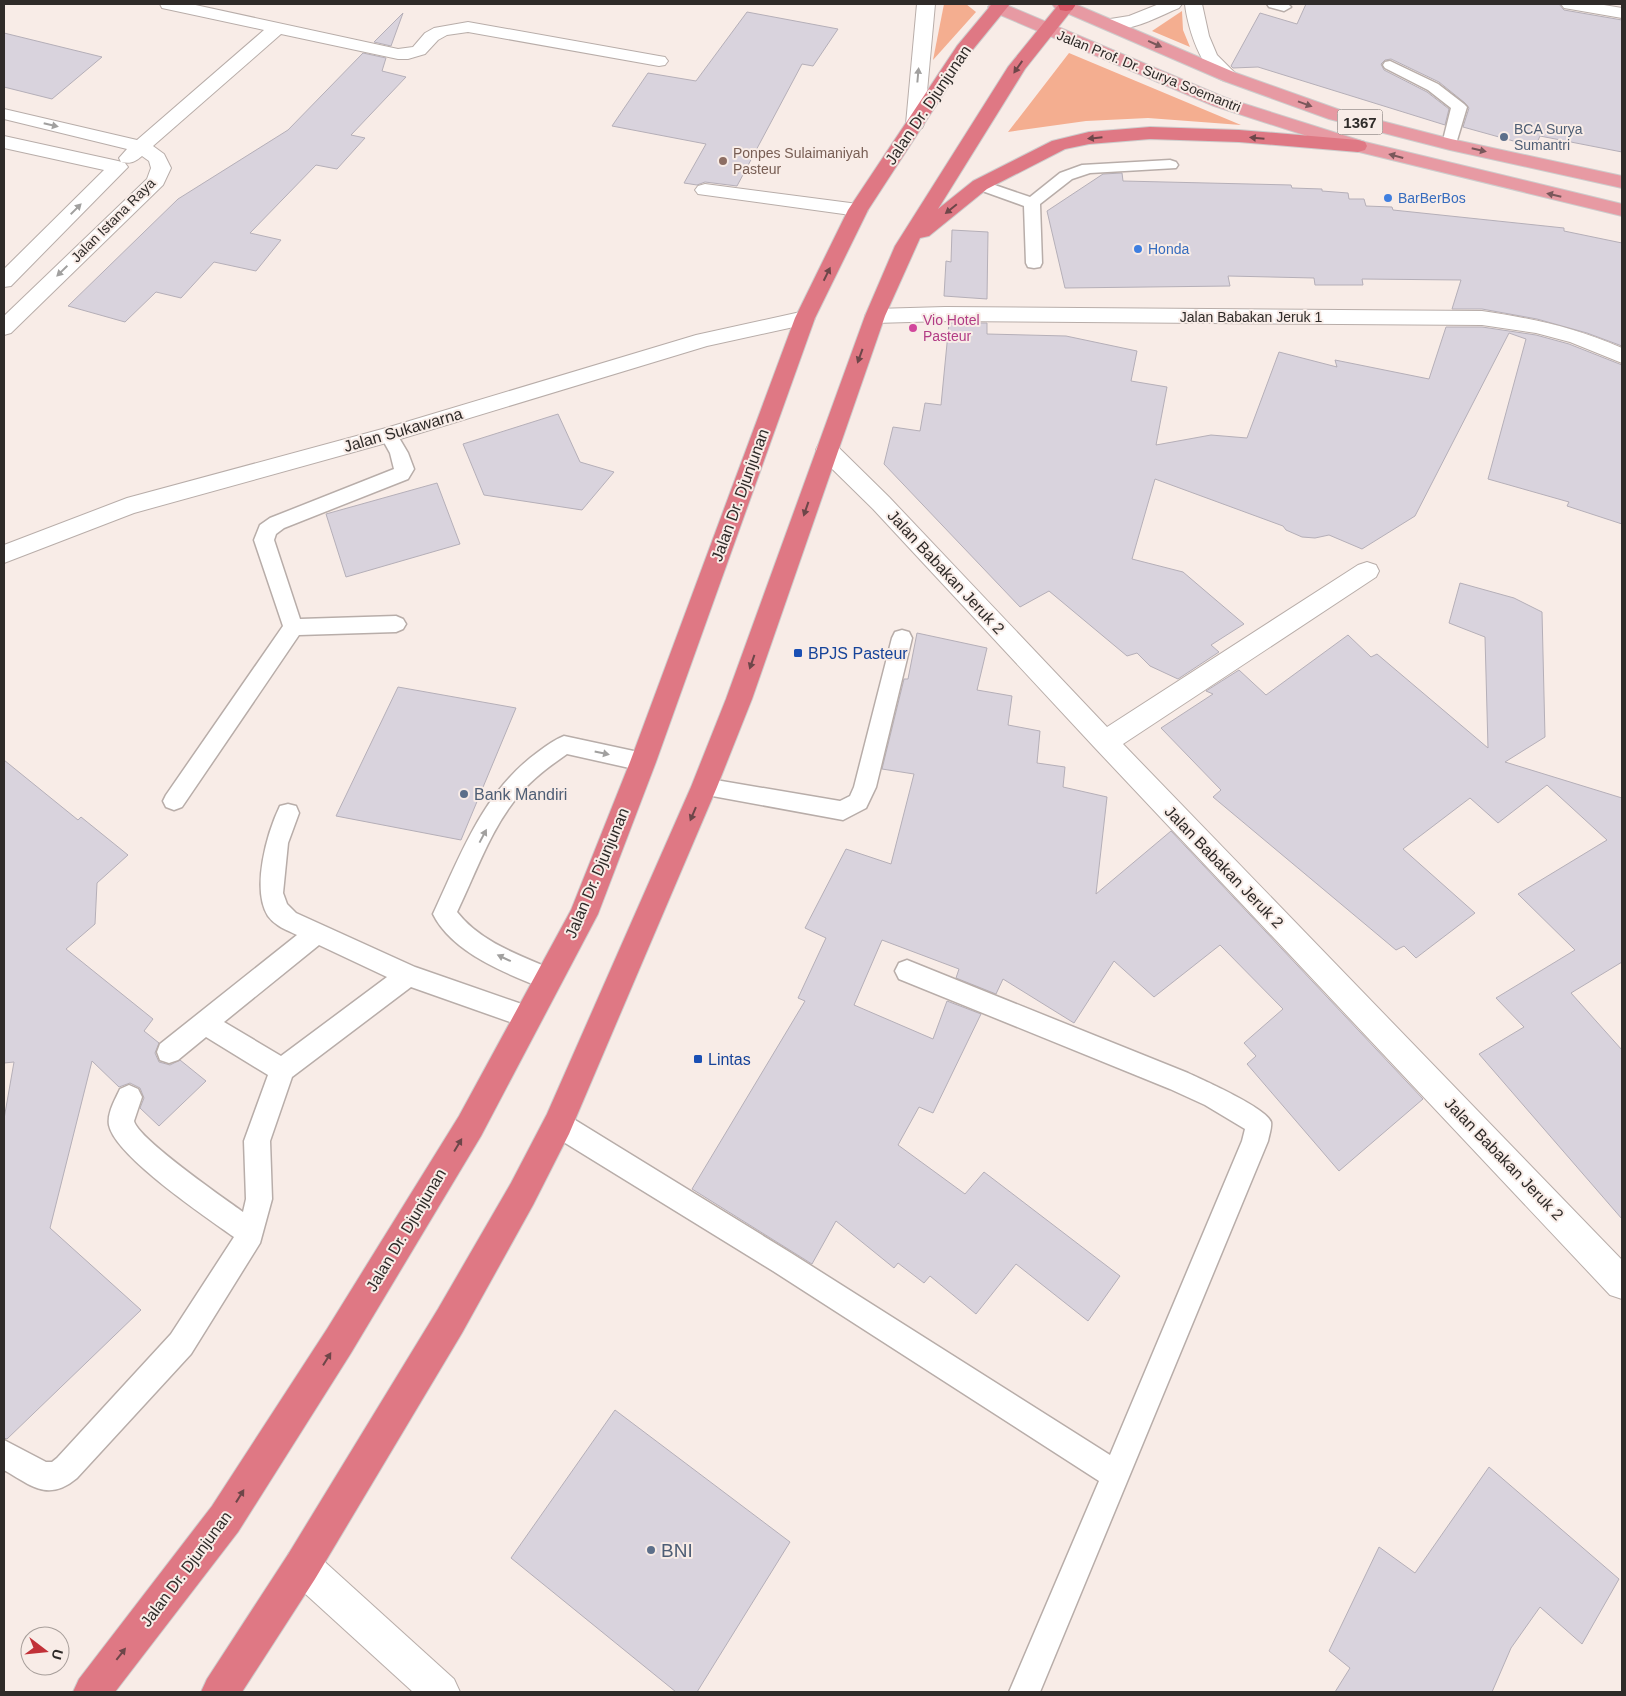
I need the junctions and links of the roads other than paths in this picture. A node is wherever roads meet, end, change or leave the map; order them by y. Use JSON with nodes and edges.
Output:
{"nodes":[{"id":1,"x":168,"y":4,"type":"edge"},
{"id":2,"x":926,"y":4,"type":"edge"},
{"id":3,"x":1064,"y":4,"type":"edge"},
{"id":4,"x":1173,"y":4,"type":"edge"},
{"id":5,"x":1193,"y":4,"type":"edge"},
{"id":6,"x":1570,"y":4,"type":"edge"},
{"id":7,"x":999,"y":6,"type":"edge"},
{"id":8,"x":1622,"y":13,"type":"edge"},
{"id":9,"x":1110,"y":24,"type":"junction"},
{"id":10,"x":278,"y":28,"type":"junction"},
{"id":11,"x":1047,"y":28,"type":"junction"},
{"id":12,"x":659,"y":60,"type":"dead end"},
{"id":13,"x":1390,"y":65,"type":"dead end"},
{"id":14,"x":1230,"y":77,"type":"junction"},
{"id":15,"x":4,"y":114,"type":"edge"},
{"id":16,"x":915,"y":124,"type":"junction"},
{"id":17,"x":4,"y":142,"type":"edge"},
{"id":18,"x":1450,"y":144,"type":"junction"},
{"id":19,"x":1358,"y":146,"type":"junction"},
{"id":20,"x":142,"y":147,"type":"junction"},
{"id":21,"x":1170,"y":165,"type":"dead end"},
{"id":22,"x":118,"y":167,"type":"junction"},
{"id":23,"x":1622,"y":182,"type":"edge"},
{"id":24,"x":980,"y":185,"type":"junction"},
{"id":25,"x":705,"y":190,"type":"dead end"},
{"id":26,"x":1032,"y":204,"type":"junction"},
{"id":27,"x":858,"y":210,"type":"junction"},
{"id":28,"x":1622,"y":210,"type":"edge"},
{"id":29,"x":905,"y":246,"type":"junction"},
{"id":30,"x":1034,"y":263,"type":"dead end"},
{"id":31,"x":4,"y":281,"type":"edge"},
{"id":32,"x":874,"y":316,"type":"junction"},
{"id":33,"x":805,"y":318,"type":"junction"},
{"id":34,"x":6,"y":322,"type":"edge"},
{"id":35,"x":1622,"y":356,"type":"edge"},
{"id":36,"x":389,"y":435,"type":"junction"},
{"id":37,"x":827,"y":450,"type":"junction"},
{"id":38,"x":4,"y":554,"type":"edge"},
{"id":39,"x":1367,"y":571,"type":"dead end"},
{"id":40,"x":396,"y":624,"type":"dead end"},
{"id":41,"x":293,"y":627,"type":"junction"},
{"id":42,"x":902,"y":638,"type":"dead end"},
{"id":43,"x":1104,"y":742,"type":"junction"},
{"id":44,"x":643,"y":762,"type":"junction"},
{"id":45,"x":704,"y":787,"type":"junction"},
{"id":46,"x":174,"y":802,"type":"dead end"},
{"id":47,"x":288,"y":813,"type":"dead end"},
{"id":48,"x":317,"y":933,"type":"junction"},
{"id":49,"x":908,"y":971,"type":"dead end"},
{"id":50,"x":408,"y":975,"type":"junction"},
{"id":51,"x":548,"y":979,"type":"junction"},
{"id":52,"x":527,"y":1017,"type":"junction"},
{"id":53,"x":204,"y":1023,"type":"junction"},
{"id":54,"x":169,"y":1052,"type":"dead end"},
{"id":55,"x":282,"y":1070,"type":"junction"},
{"id":56,"x":129,"y":1097,"type":"dead end"},
{"id":57,"x":558,"y":1124,"type":"junction"},
{"id":58,"x":251,"y":1234,"type":"junction"},
{"id":59,"x":1622,"y":1283,"type":"edge"},
{"id":60,"x":4,"y":1454,"type":"edge"},
{"id":61,"x":1115,"y":1475,"type":"junction"},
{"id":62,"x":302,"y":1566,"type":"junction"},
{"id":63,"x":92,"y":1692,"type":"edge"},
{"id":64,"x":220,"y":1692,"type":"edge"},
{"id":65,"x":441,"y":1692,"type":"edge"},
{"id":66,"x":1025,"y":1692,"type":"edge"}],
"edges":[{"from":1,"to":10,"type":"street"},
{"from":16,"to":2,"type":"street","one_way":true},
{"from":3,"to":9,"type":"main road","name":"Jalan Prof. Dr. Surya Soemantri","number":"1367"},
{"from":3,"to":11,"type":"highway"},
{"from":4,"to":9,"type":"street"},
{"from":5,"to":14,"type":"street"},
{"from":6,"to":8,"type":"street"},
{"from":7,"to":11,"type":"main road","name":"Jalan Prof. Dr. Surya Soemantri","number":"1367"},
{"from":7,"to":16,"type":"highway","name":"Jalan Dr. Djunjunan"},
{"from":9,"to":14,"type":"main road","name":"Jalan Prof. Dr. Surya Soemantri","number":"1367","one_way":true},
{"from":10,"to":12,"type":"street"},
{"from":10,"to":20,"type":"street"},
{"from":11,"to":19,"type":"main road","name":"Jalan Prof. Dr. Surya Soemantri","number":"1367"},
{"from":11,"to":29,"type":"highway","one_way":true},
{"from":13,"to":18,"type":"lane"},
{"from":14,"to":18,"type":"main road","name":"Jalan Prof. Dr. Surya Soemantri","number":"1367","one_way":true},
{"from":15,"to":20,"type":"street","one_way":true},
{"from":16,"to":27,"type":"highway","name":"Jalan Dr. Djunjunan"},
{"from":17,"to":22,"type":"street"},
{"from":18,"to":23,"type":"main road","name":"Jalan Prof. Dr. Surya Soemantri","number":"1367","one_way":true},
{"from":19,"to":24,"type":"highway","one_way":true},
{"from":28,"to":19,"type":"main road","name":"Jalan Prof. Dr. Surya Soemantri","number":"1367","one_way":true},
{"from":20,"to":22,"type":"street"},
{"from":20,"to":34,"type":"street","name":"Jalan Istana Raya","one_way":true},
{"from":21,"to":26,"type":"lane"},
{"from":31,"to":22,"type":"street","one_way":true},
{"from":24,"to":26,"type":"lane"},
{"from":24,"to":29,"type":"highway","one_way":true},
{"from":25,"to":27,"type":"street"},
{"from":26,"to":30,"type":"lane"},
{"from":33,"to":27,"type":"highway","name":"Jalan Dr. Djunjunan","one_way":true},
{"from":29,"to":32,"type":"highway"},
{"from":32,"to":35,"type":"street","name":"Jalan Babakan Jeruk 1"},
{"from":32,"to":37,"type":"highway","one_way":true},
{"from":33,"to":36,"type":"street","name":"Jalan Sukawarna"},
{"from":33,"to":44,"type":"highway","name":"Jalan Dr. Djunjunan"},
{"from":36,"to":38,"type":"street","name":"Jalan Sukawarna"},
{"from":36,"to":41,"type":"lane"},
{"from":37,"to":43,"type":"street","name":"Jalan Babakan Jeruk 2"},
{"from":37,"to":45,"type":"highway","one_way":true},
{"from":39,"to":43,"type":"street"},
{"from":40,"to":41,"type":"lane"},
{"from":41,"to":46,"type":"lane"},
{"from":42,"to":45,"type":"lane"},
{"from":43,"to":59,"type":"street","name":"Jalan Babakan Jeruk 2"},
{"from":44,"to":51,"type":"highway","name":"Jalan Dr. Djunjunan"},
{"from":51,"to":44,"type":"lane","one_way":true},
{"from":45,"to":57,"type":"highway","one_way":true},
{"from":47,"to":48,"type":"lane"},
{"from":48,"to":50,"type":"lane"},
{"from":48,"to":53,"type":"lane"},
{"from":49,"to":61,"type":"lane"},
{"from":50,"to":52,"type":"lane"},
{"from":50,"to":55,"type":"lane"},
{"from":51,"to":52,"type":"highway","name":"Jalan Dr. Djunjunan"},
{"from":63,"to":52,"type":"highway","name":"Jalan Dr. Djunjunan","one_way":true},
{"from":53,"to":54,"type":"lane"},
{"from":53,"to":55,"type":"lane"},
{"from":55,"to":58,"type":"lane"},
{"from":56,"to":58,"type":"lane"},
{"from":57,"to":61,"type":"lane"},
{"from":57,"to":62,"type":"highway"},
{"from":58,"to":60,"type":"lane"},
{"from":61,"to":66,"type":"lane"},
{"from":62,"to":64,"type":"highway"},
{"from":62,"to":65,"type":"street"}]}
